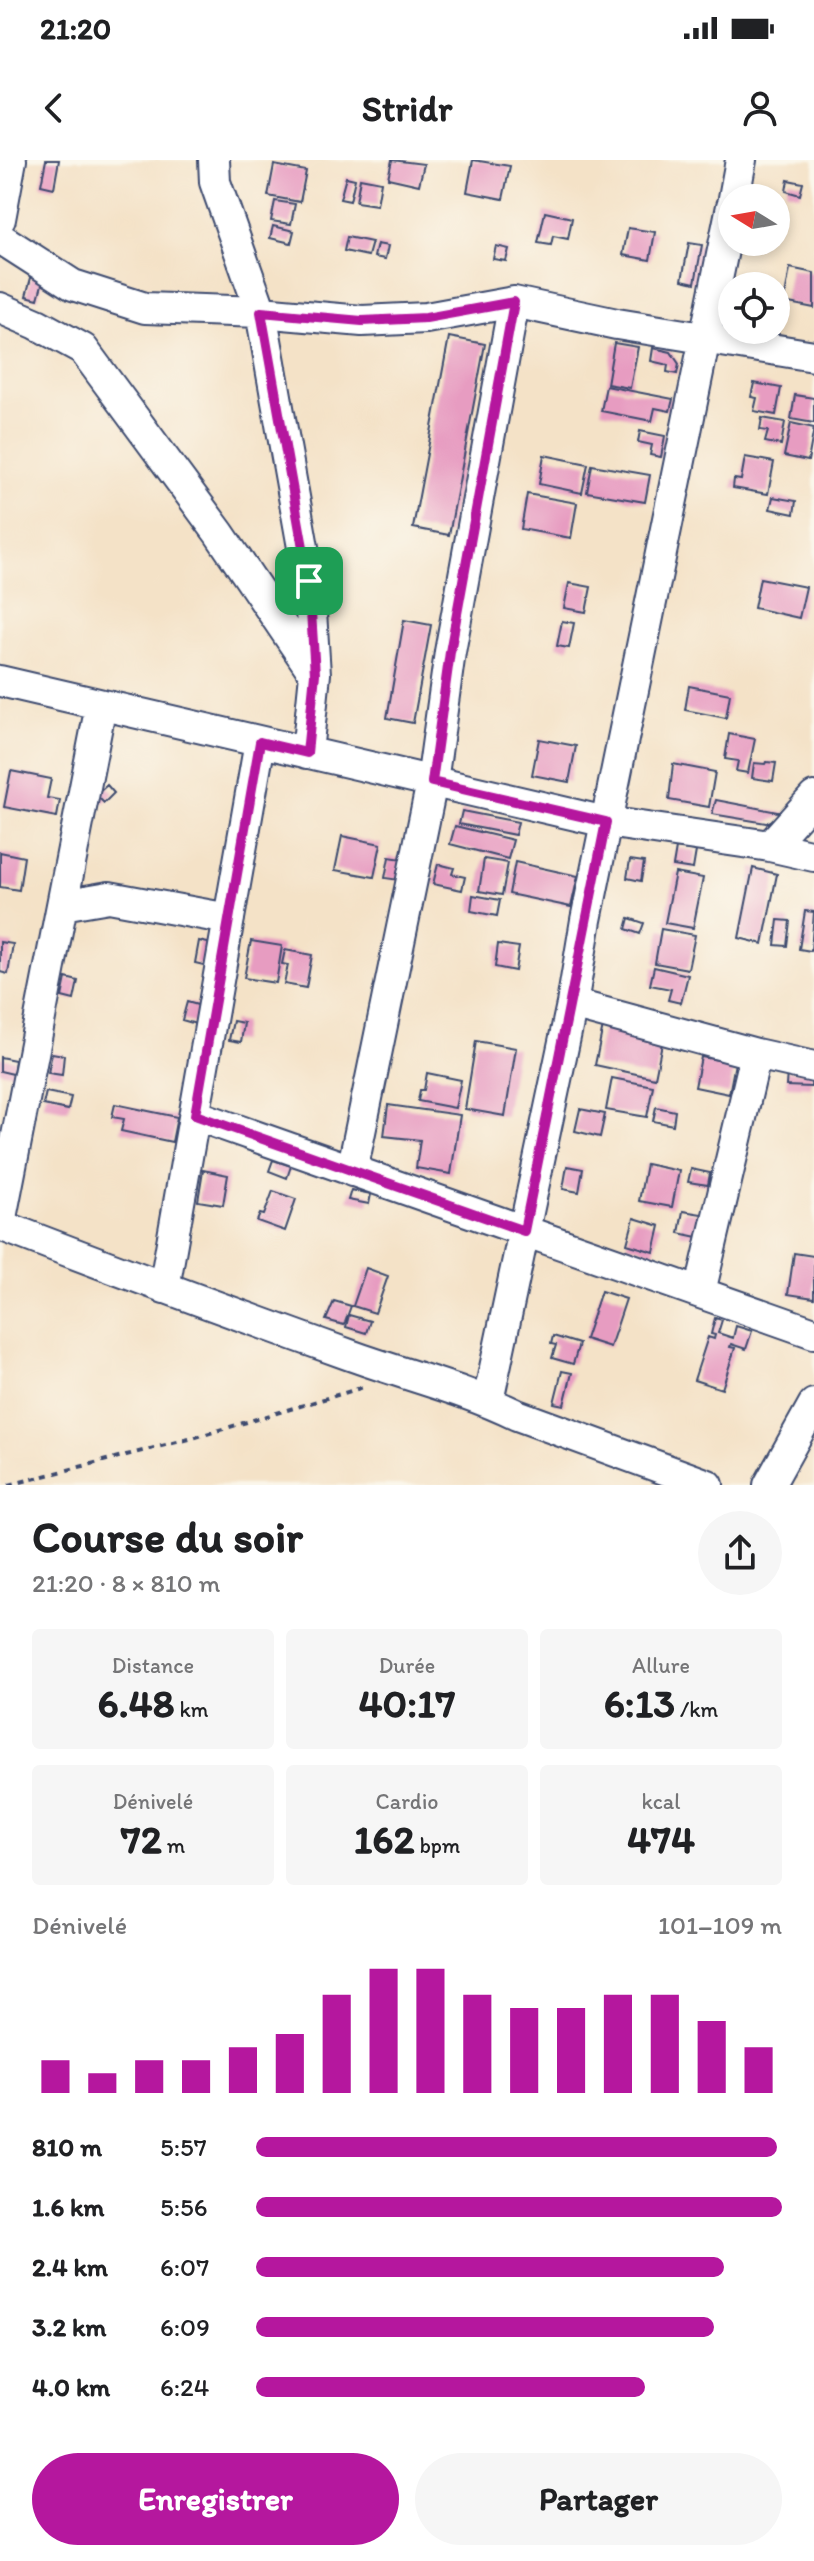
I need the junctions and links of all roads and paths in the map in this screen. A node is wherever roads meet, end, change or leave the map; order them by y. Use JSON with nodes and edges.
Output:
{"nodes":[{"id":1,"x":11,"y":160,"type":"edge"},
{"id":2,"x":214,"y":160,"type":"edge"},
{"id":3,"x":741,"y":160,"type":"edge"},
{"id":4,"x":737,"y":184,"type":"edge"},
{"id":5,"x":0,"y":219,"type":"edge"},
{"id":6,"x":0,"y":238,"type":"edge"},
{"id":7,"x":722,"y":256,"type":"edge"},
{"id":8,"x":514,"y":302,"type":"junction"},
{"id":9,"x":0,"y":308,"type":"edge"},
{"id":10,"x":261,"y":312,"type":"junction"},
{"id":11,"x":705,"y":339,"type":"junction"},
{"id":12,"x":814,"y":356,"type":"edge"},
{"id":13,"x":315,"y":674,"type":"junction"},
{"id":14,"x":0,"y":681,"type":"edge"},
{"id":15,"x":101,"y":705,"type":"junction"},
{"id":16,"x":260,"y":742,"type":"junction"},
{"id":17,"x":307,"y":753,"type":"junction"},
{"id":18,"x":432,"y":782,"type":"junction"},
{"id":19,"x":814,"y":797,"type":"edge"},
{"id":20,"x":606,"y":822,"type":"junction"},
{"id":21,"x":770,"y":846,"type":"junction"},
{"id":22,"x":814,"y":856,"type":"edge"},
{"id":23,"x":62,"y":905,"type":"junction"},
{"id":24,"x":229,"y":919,"type":"junction"},
{"id":25,"x":572,"y":1004,"type":"junction"},
{"id":26,"x":756,"y":1054,"type":"junction"},
{"id":27,"x":814,"y":1067,"type":"edge"},
{"id":28,"x":195,"y":1115,"type":"junction"},
{"id":29,"x":352,"y":1171,"type":"junction"},
{"id":30,"x":0,"y":1224,"type":"edge"},
{"id":31,"x":524,"y":1231,"type":"junction"},
{"id":32,"x":164,"y":1288,"type":"junction"},
{"id":33,"x":700,"y":1292,"type":"junction"},
{"id":34,"x":814,"y":1333,"type":"edge"},
{"id":35,"x":405,"y":1375,"type":"junction"},
{"id":36,"x":488,"y":1401,"type":"junction"},
{"id":37,"x":814,"y":1404,"type":"edge"},
{"id":38,"x":9,"y":1485,"type":"edge"},
{"id":39,"x":708,"y":1485,"type":"edge"},
{"id":40,"x":769,"y":1485,"type":"edge"}],
"edges":[{"from":1,"to":5,"type":"street"},
{"from":2,"to":10,"type":"street"},
{"from":3,"to":4,"type":"street"},
{"from":6,"to":10,"type":"street"},
{"from":7,"to":11,"type":"street"},
{"from":8,"to":10,"type":"street"},
{"from":8,"to":11,"type":"street"},
{"from":8,"to":18,"type":"street"},
{"from":9,"to":13,"type":"street"},
{"from":10,"to":13,"type":"street"},
{"from":11,"to":12,"type":"street"},
{"from":11,"to":20,"type":"street"},
{"from":13,"to":17,"type":"street"},
{"from":14,"to":15,"type":"street"},
{"from":15,"to":16,"type":"street"},
{"from":15,"to":23,"type":"street"},
{"from":16,"to":17,"type":"street"},
{"from":16,"to":24,"type":"street"},
{"from":17,"to":18,"type":"street"},
{"from":18,"to":20,"type":"street"},
{"from":18,"to":29,"type":"street"},
{"from":19,"to":21,"type":"street"},
{"from":20,"to":21,"type":"street"},
{"from":20,"to":25,"type":"street"},
{"from":21,"to":22,"type":"street"},
{"from":23,"to":24,"type":"street"},
{"from":23,"to":30,"type":"street"},
{"from":24,"to":28,"type":"street"},
{"from":25,"to":26,"type":"street"},
{"from":25,"to":31,"type":"street"},
{"from":26,"to":27,"type":"street"},
{"from":26,"to":33,"type":"street"},
{"from":28,"to":29,"type":"street"},
{"from":28,"to":32,"type":"street"},
{"from":29,"to":31,"type":"street"},
{"from":30,"to":32,"type":"street"},
{"from":31,"to":33,"type":"street"},
{"from":31,"to":36,"type":"street"},
{"from":32,"to":35,"type":"street"},
{"from":33,"to":34,"type":"street"},
{"from":35,"to":36,"type":"street"},
{"from":35,"to":38,"type":"path"},
{"from":36,"to":39,"type":"street"},
{"from":37,"to":40,"type":"street"}]}
